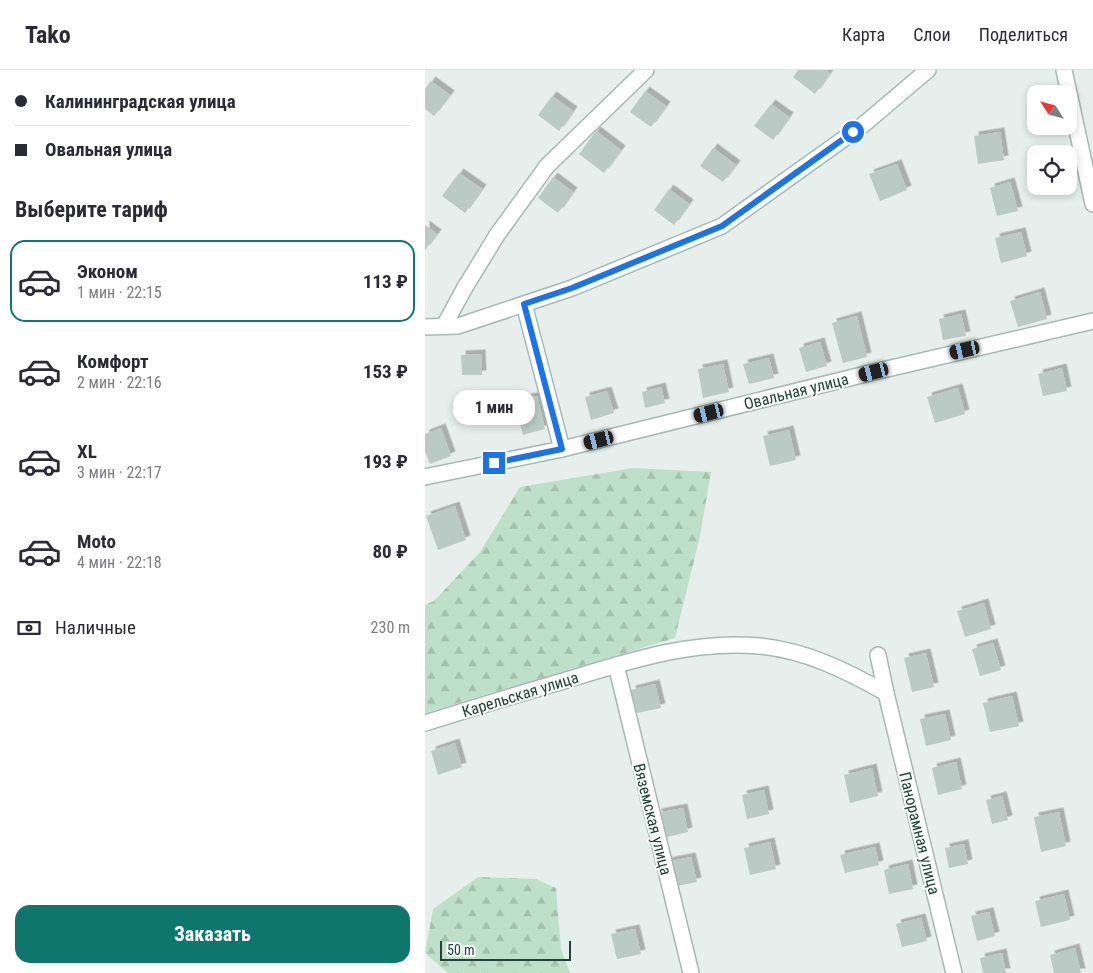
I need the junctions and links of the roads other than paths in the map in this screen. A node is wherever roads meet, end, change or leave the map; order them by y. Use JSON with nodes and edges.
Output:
{"nodes":[{"id":1,"x":646,"y":70,"type":"edge"},
{"id":2,"x":928,"y":70,"type":"edge"},
{"id":3,"x":1064,"y":70,"type":"edge"},
{"id":4,"x":1093,"y":204,"type":"edge"},
{"id":5,"x":524,"y":304,"type":"junction"},
{"id":6,"x":1093,"y":321,"type":"edge"},
{"id":7,"x":444,"y":326,"type":"junction"},
{"id":8,"x":425,"y":327,"type":"edge"},
{"id":9,"x":562,"y":449,"type":"junction"},
{"id":10,"x":425,"y":477,"type":"edge"},
{"id":11,"x":877,"y":655,"type":"dead end"},
{"id":12,"x":615,"y":665,"type":"junction"},
{"id":13,"x":886,"y":693,"type":"junction"},
{"id":14,"x":425,"y":723,"type":"edge"},
{"id":15,"x":691,"y":973,"type":"edge"},
{"id":16,"x":954,"y":973,"type":"edge"}],
"edges":[{"from":1,"to":7,"type":"street"},
{"from":2,"to":5,"type":"street"},
{"from":3,"to":4,"type":"street"},
{"from":5,"to":7,"type":"street"},
{"from":5,"to":9,"type":"street"},
{"from":6,"to":9,"type":"street","name":"Овальная улица"},
{"from":7,"to":8,"type":"street"},
{"from":9,"to":10,"type":"street","name":"Овальная улица"},
{"from":11,"to":13,"type":"street","name":"Панорамная улица"},
{"from":12,"to":13,"type":"street"},
{"from":12,"to":14,"type":"street","name":"Карельская улица"},
{"from":12,"to":15,"type":"street","name":"Вяземская улица"},
{"from":13,"to":16,"type":"street","name":"Панорамная улица"}]}
